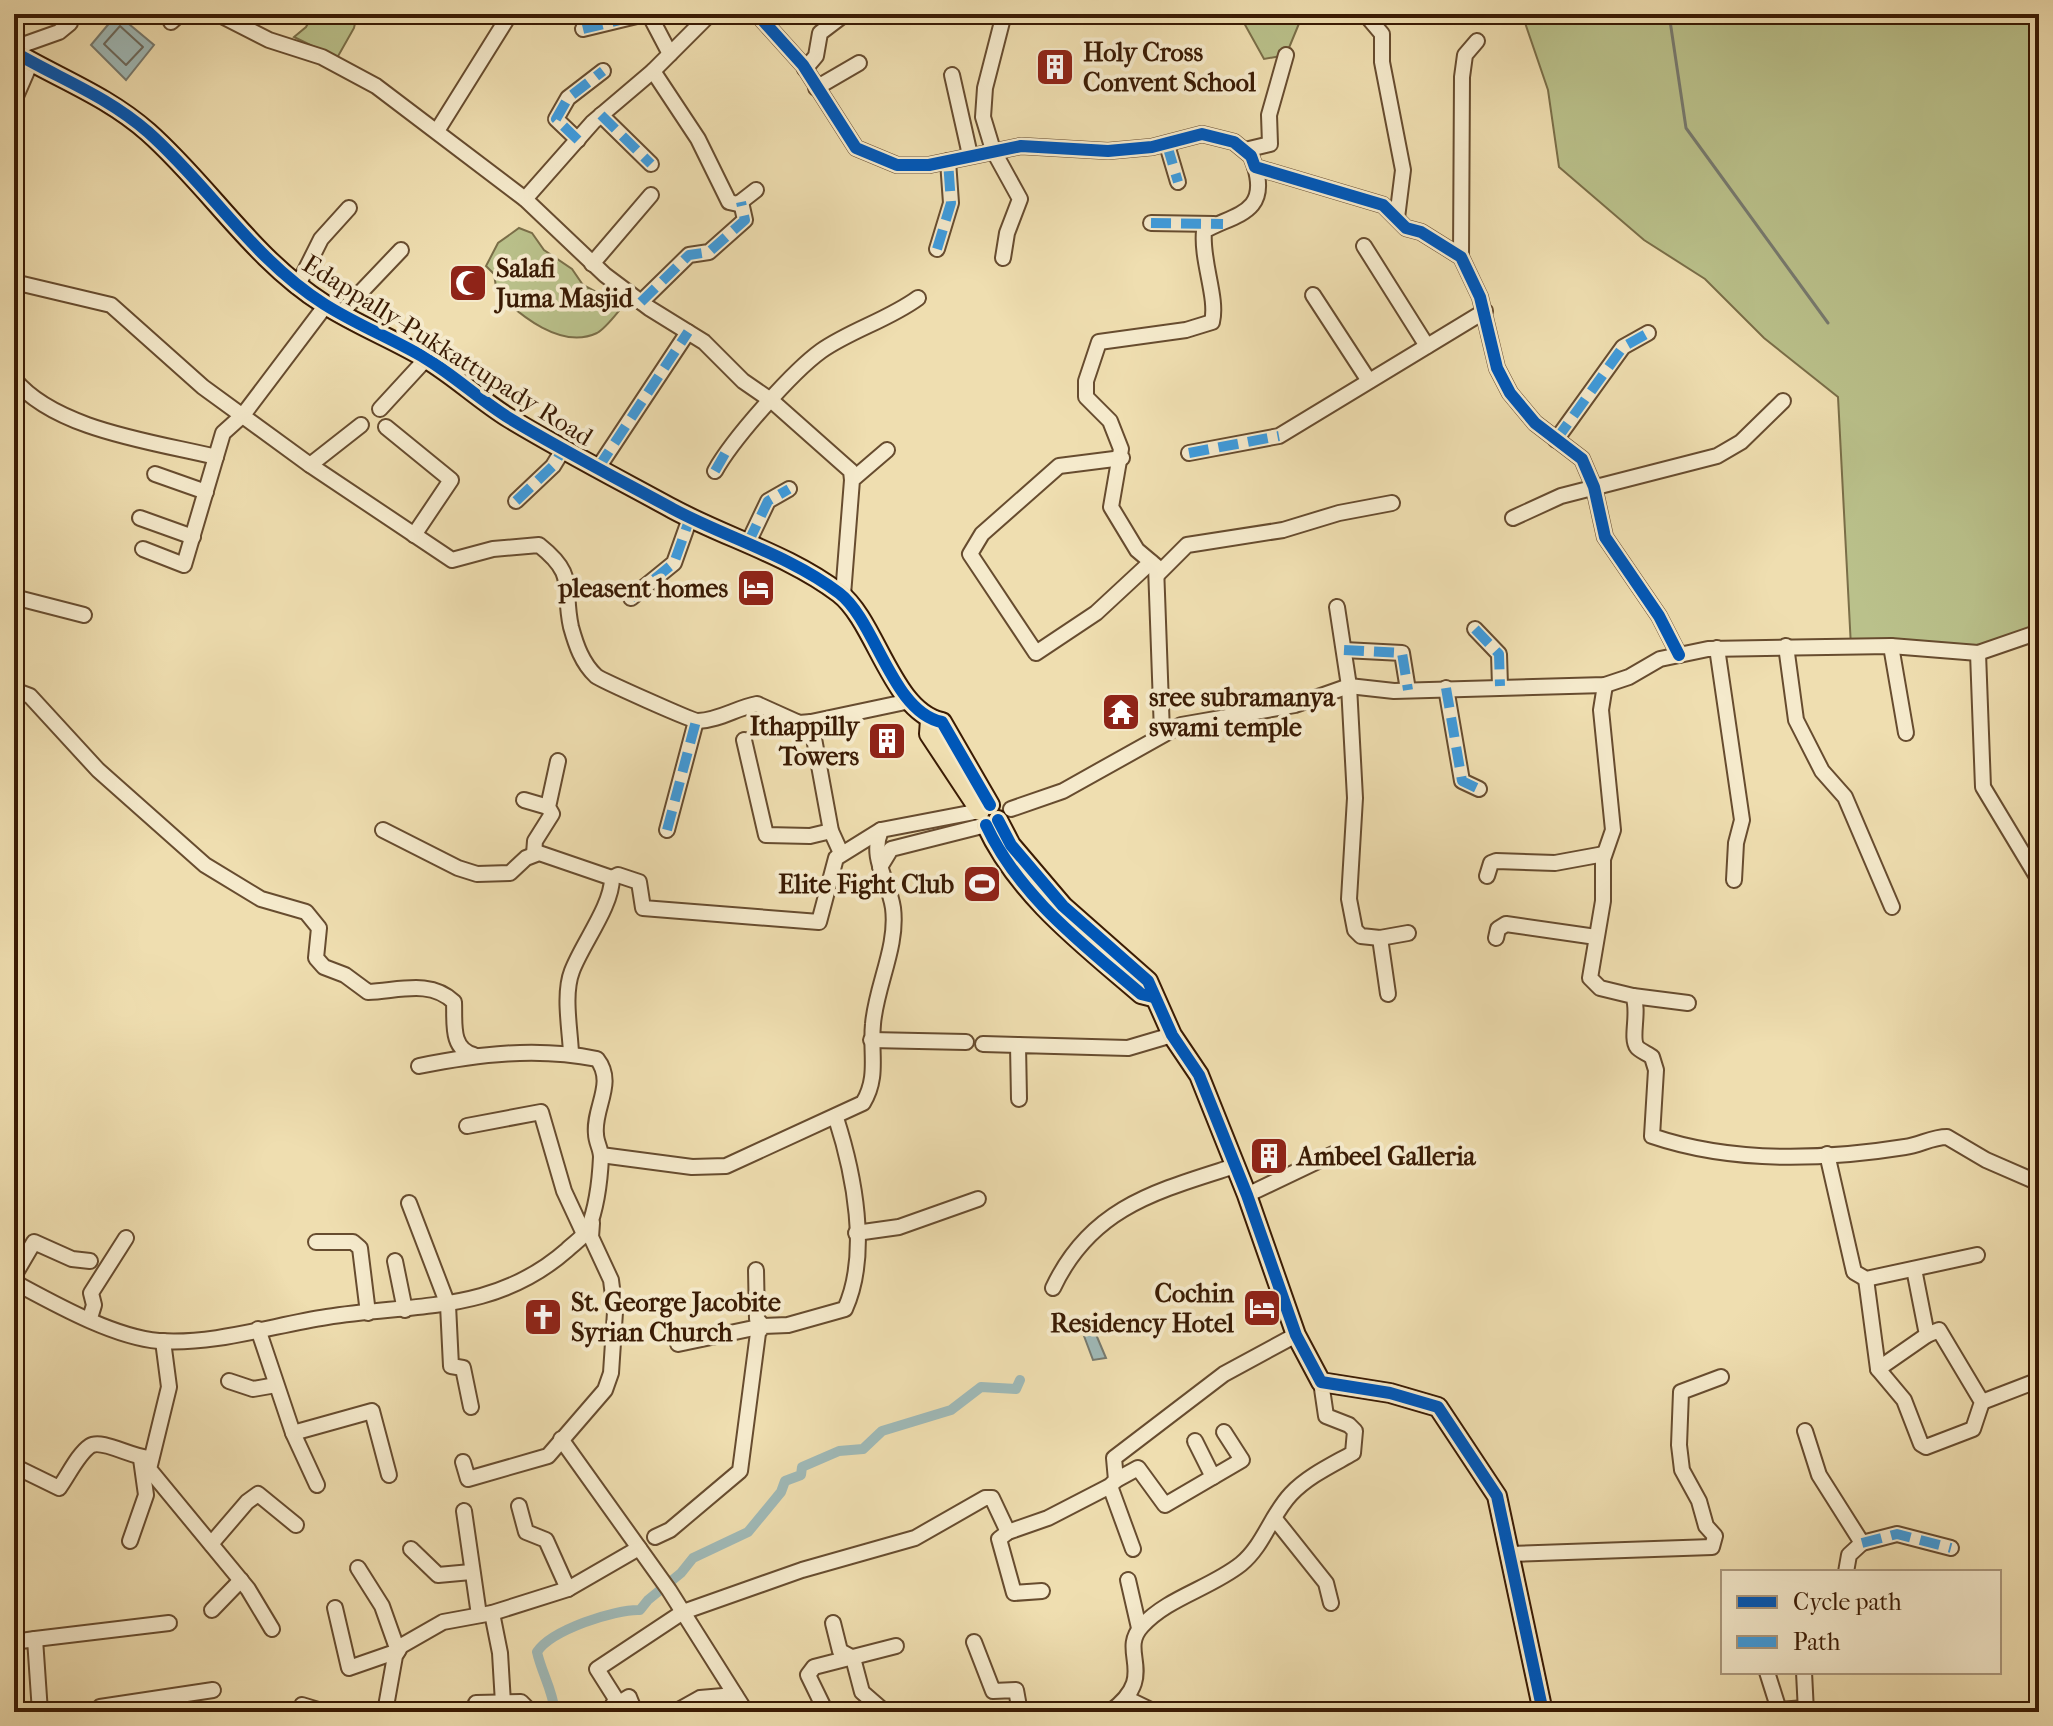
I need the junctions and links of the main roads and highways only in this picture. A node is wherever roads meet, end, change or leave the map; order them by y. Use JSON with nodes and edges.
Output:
{"nodes":[{"id":1,"x":14,"y":50,"type":"edge"},
{"id":2,"x":1543,"y":1712,"type":"edge"}],
"edges":[{"from":1,"to":2,"type":"main road","name":"Edappally-Pukkattupady Road"}]}
